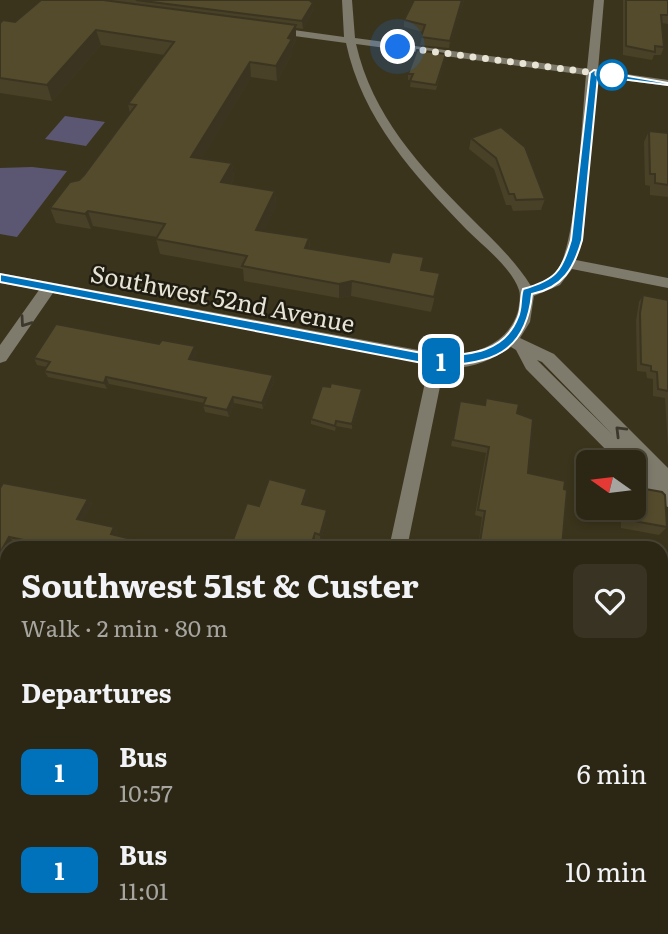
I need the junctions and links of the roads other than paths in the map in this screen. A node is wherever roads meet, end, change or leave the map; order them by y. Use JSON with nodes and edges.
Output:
{"nodes":[{"id":1,"x":347,"y":0,"type":"edge"},
{"id":2,"x":599,"y":0,"type":"edge"},
{"id":3,"x":256,"y":28,"type":"edge"},
{"id":4,"x":351,"y":41,"type":"junction"},
{"id":5,"x":594,"y":73,"type":"junction"},
{"id":6,"x":668,"y":83,"type":"edge"},
{"id":7,"x":570,"y":264,"type":"junction"},
{"id":8,"x":0,"y":278,"type":"edge"},
{"id":9,"x":668,"y":283,"type":"edge"},
{"id":10,"x":50,"y":287,"type":"junction"},
{"id":11,"x":527,"y":292,"type":"junction"},
{"id":12,"x":516,"y":344,"type":"junction"},
{"id":13,"x":0,"y":357,"type":"edge"},
{"id":14,"x":438,"y":361,"type":"junction"},
{"id":15,"x":617,"y":450,"type":"edge"},
{"id":16,"x":646,"y":478,"type":"edge"},
{"id":17,"x":668,"y":480,"type":"edge"},
{"id":18,"x":668,"y":499,"type":"edge"},
{"id":19,"x":399,"y":541,"type":"edge"}],
"edges":[{"from":1,"to":4,"type":"street"},
{"from":2,"to":5,"type":"street"},
{"from":3,"to":4,"type":"street"},
{"from":4,"to":5,"type":"street"},
{"from":4,"to":11,"type":"street"},
{"from":5,"to":6,"type":"street"},
{"from":5,"to":7,"type":"street"},
{"from":7,"to":9,"type":"street"},
{"from":7,"to":11,"type":"street"},
{"from":8,"to":10,"type":"street","name":"Southwest 52nd Avenue"},
{"from":10,"to":13,"type":"street","one_way":true},
{"from":10,"to":14,"type":"street","name":"Southwest 52nd Avenue"},
{"from":11,"to":12,"type":"street"},
{"from":12,"to":14,"type":"street","name":"Southwest 52nd Avenue"},
{"from":12,"to":15,"type":"street"},
{"from":17,"to":12,"type":"street","one_way":true},
{"from":14,"to":19,"type":"street"},
{"from":16,"to":18,"type":"street"}]}
